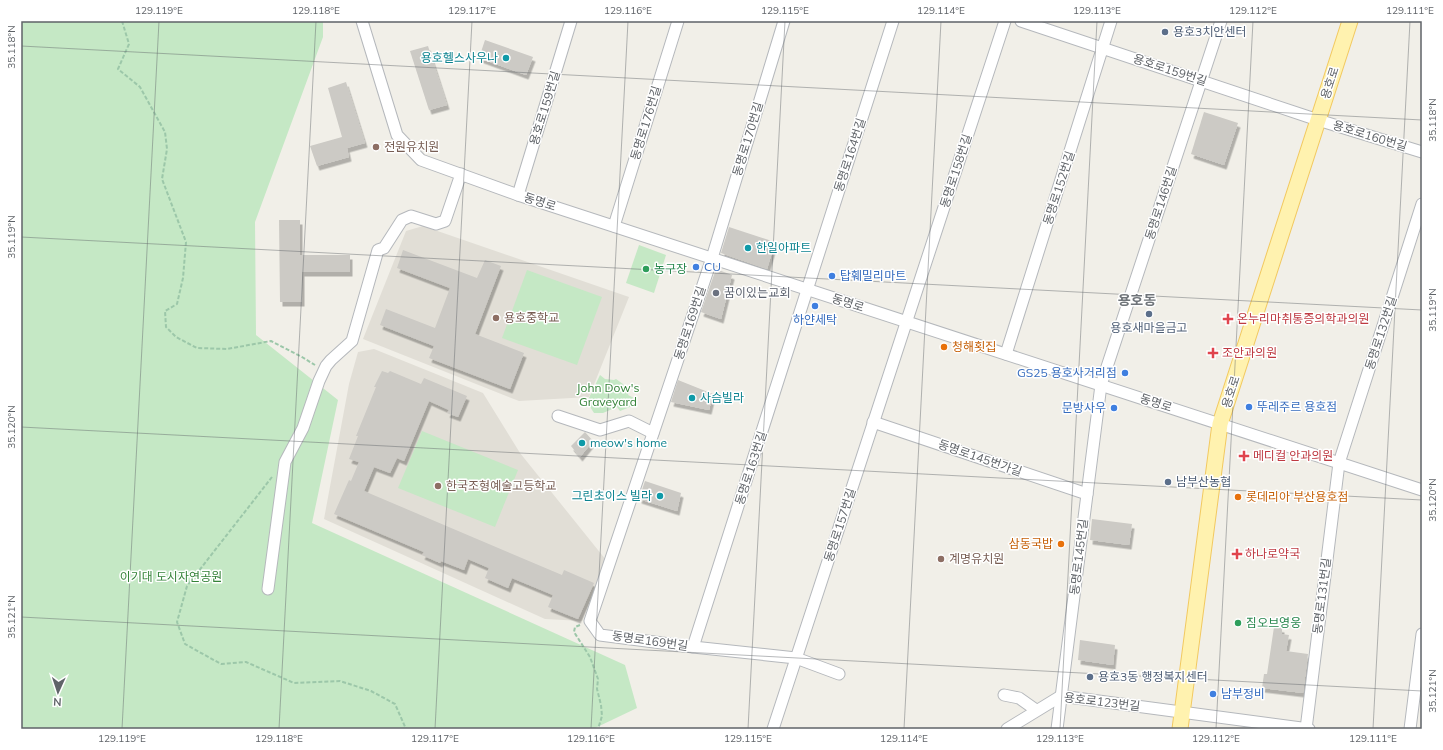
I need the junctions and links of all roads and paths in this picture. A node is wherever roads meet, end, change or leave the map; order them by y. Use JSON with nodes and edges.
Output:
{"nodes":[{"id":1,"x":122,"y":21,"type":"edge"},
{"id":2,"x":362,"y":21,"type":"edge"},
{"id":3,"x":571,"y":21,"type":"edge"},
{"id":4,"x":678,"y":21,"type":"edge"},
{"id":5,"x":784,"y":21,"type":"edge"},
{"id":6,"x":893,"y":21,"type":"edge"},
{"id":7,"x":1005,"y":21,"type":"edge"},
{"id":8,"x":1021,"y":21,"type":"edge"},
{"id":9,"x":1111,"y":21,"type":"edge"},
{"id":10,"x":1221,"y":21,"type":"edge"},
{"id":11,"x":1350,"y":21,"type":"edge"},
{"id":12,"x":1103,"y":48,"type":"junction"},
{"id":13,"x":1202,"y":81,"type":"junction"},
{"id":14,"x":1318,"y":120,"type":"junction"},
{"id":15,"x":1422,"y":152,"type":"edge"},
{"id":16,"x":461,"y":174,"type":"junction"},
{"id":17,"x":518,"y":195,"type":"junction"},
{"id":18,"x":1422,"y":204,"type":"edge"},
{"id":19,"x":614,"y":226,"type":"junction"},
{"id":20,"x":712,"y":258,"type":"junction"},
{"id":21,"x":808,"y":289,"type":"junction"},
{"id":22,"x":906,"y":322,"type":"junction"},
{"id":23,"x":1006,"y":354,"type":"junction"},
{"id":24,"x":323,"y":373,"type":"junction"},
{"id":25,"x":1101,"y":385,"type":"junction"},
{"id":26,"x":558,"y":416,"type":"dead end"},
{"id":27,"x":874,"y":422,"type":"junction"},
{"id":28,"x":1220,"y":424,"type":"junction"},
{"id":29,"x":653,"y":433,"type":"junction"},
{"id":30,"x":285,"y":462,"type":"junction"},
{"id":31,"x":1339,"y":463,"type":"junction"},
{"id":32,"x":1422,"y":490,"type":"edge"},
{"id":33,"x":1087,"y":494,"type":"junction"},
{"id":34,"x":268,"y":589,"type":"dead end"},
{"id":35,"x":590,"y":621,"type":"junction"},
{"id":36,"x":1422,"y":634,"type":"edge"},
{"id":37,"x":694,"y":647,"type":"junction"},
{"id":38,"x":796,"y":658,"type":"junction"},
{"id":39,"x":838,"y":674,"type":"dead end"},
{"id":40,"x":1004,"y":695,"type":"dead end"},
{"id":41,"x":1061,"y":696,"type":"junction"},
{"id":42,"x":1036,"y":710,"type":"junction"},
{"id":43,"x":1182,"y":713,"type":"junction"},
{"id":44,"x":406,"y":729,"type":"edge"},
{"id":45,"x":598,"y":729,"type":"edge"},
{"id":46,"x":773,"y":729,"type":"edge"},
{"id":47,"x":1007,"y":729,"type":"edge"},
{"id":48,"x":1056,"y":729,"type":"edge"},
{"id":49,"x":1180,"y":729,"type":"edge"},
{"id":50,"x":1306,"y":729,"type":"edge"},
{"id":51,"x":1309,"y":729,"type":"edge"},
{"id":52,"x":1410,"y":729,"type":"edge"}],
"edges":[{"from":1,"to":24,"type":"path"},
{"from":2,"to":16,"type":"street","name":"동명로"},
{"from":3,"to":17,"type":"street","name":"용호로159번길"},
{"from":4,"to":19,"type":"street","name":"동명로176번길"},
{"from":5,"to":20,"type":"street","name":"동명로170번길"},
{"from":6,"to":21,"type":"street","name":"동명로164번길"},
{"from":7,"to":22,"type":"street","name":"동명로158번길"},
{"from":8,"to":12,"type":"street","name":"용호로159번길"},
{"from":9,"to":12,"type":"street","name":"동명로152번길"},
{"from":10,"to":13,"type":"street","name":"동명로146번길"},
{"from":11,"to":14,"type":"main road","name":"용호로"},
{"from":12,"to":13,"type":"street","name":"용호로159번길"},
{"from":12,"to":23,"type":"street","name":"동명로152번길"},
{"from":13,"to":14,"type":"street","name":"용호로159번길"},
{"from":13,"to":25,"type":"street","name":"동명로146번길"},
{"from":14,"to":15,"type":"street","name":"용호로160번길"},
{"from":14,"to":28,"type":"main road","name":"용호로"},
{"from":16,"to":17,"type":"street","name":"동명로"},
{"from":16,"to":24,"type":"street"},
{"from":17,"to":19,"type":"street","name":"동명로"},
{"from":18,"to":31,"type":"street","name":"동명로132번길"},
{"from":19,"to":20,"type":"street","name":"동명로"},
{"from":20,"to":21,"type":"street","name":"동명로"},
{"from":20,"to":29,"type":"street","name":"동명로169번길"},
{"from":21,"to":22,"type":"street","name":"동명로"},
{"from":21,"to":37,"type":"street","name":"동명로163번길"},
{"from":22,"to":23,"type":"street","name":"동명로"},
{"from":22,"to":27,"type":"street","name":"동명로157번길"},
{"from":23,"to":25,"type":"street","name":"동명로"},
{"from":24,"to":30,"type":"street"},
{"from":25,"to":28,"type":"street","name":"동명로"},
{"from":25,"to":33,"type":"street","name":"동명로145번길"},
{"from":26,"to":29,"type":"street"},
{"from":27,"to":33,"type":"street","name":"동명로145번가길"},
{"from":27,"to":38,"type":"street","name":"동명로157번길"},
{"from":28,"to":31,"type":"street","name":"동명로"},
{"from":28,"to":43,"type":"main road","name":"용호로"},
{"from":29,"to":35,"type":"street","name":"동명로169번길"},
{"from":30,"to":34,"type":"street"},
{"from":30,"to":44,"type":"path"},
{"from":31,"to":32,"type":"street","name":"동명로"},
{"from":31,"to":50,"type":"street","name":"동명로131번길"},
{"from":33,"to":41,"type":"street","name":"동명로145번길"},
{"from":35,"to":37,"type":"street","name":"동명로169번길"},
{"from":35,"to":45,"type":"path"},
{"from":36,"to":52,"type":"street"},
{"from":37,"to":38,"type":"street","name":"동명로169번길"},
{"from":38,"to":39,"type":"street","name":"동명로169번길"},
{"from":38,"to":46,"type":"street","name":"동명로157번길"},
{"from":40,"to":42,"type":"street"},
{"from":41,"to":42,"type":"street","name":"용호로123번길"},
{"from":41,"to":43,"type":"street","name":"용호로123번길"},
{"from":41,"to":48,"type":"street","name":"동명로145번길"},
{"from":42,"to":47,"type":"street","name":"용호로123번길"},
{"from":43,"to":49,"type":"main road","name":"용호로"},
{"from":43,"to":50,"type":"street","name":"용호로123번길"},
{"from":50,"to":51,"type":"street","name":"용호로123번길"}]}
